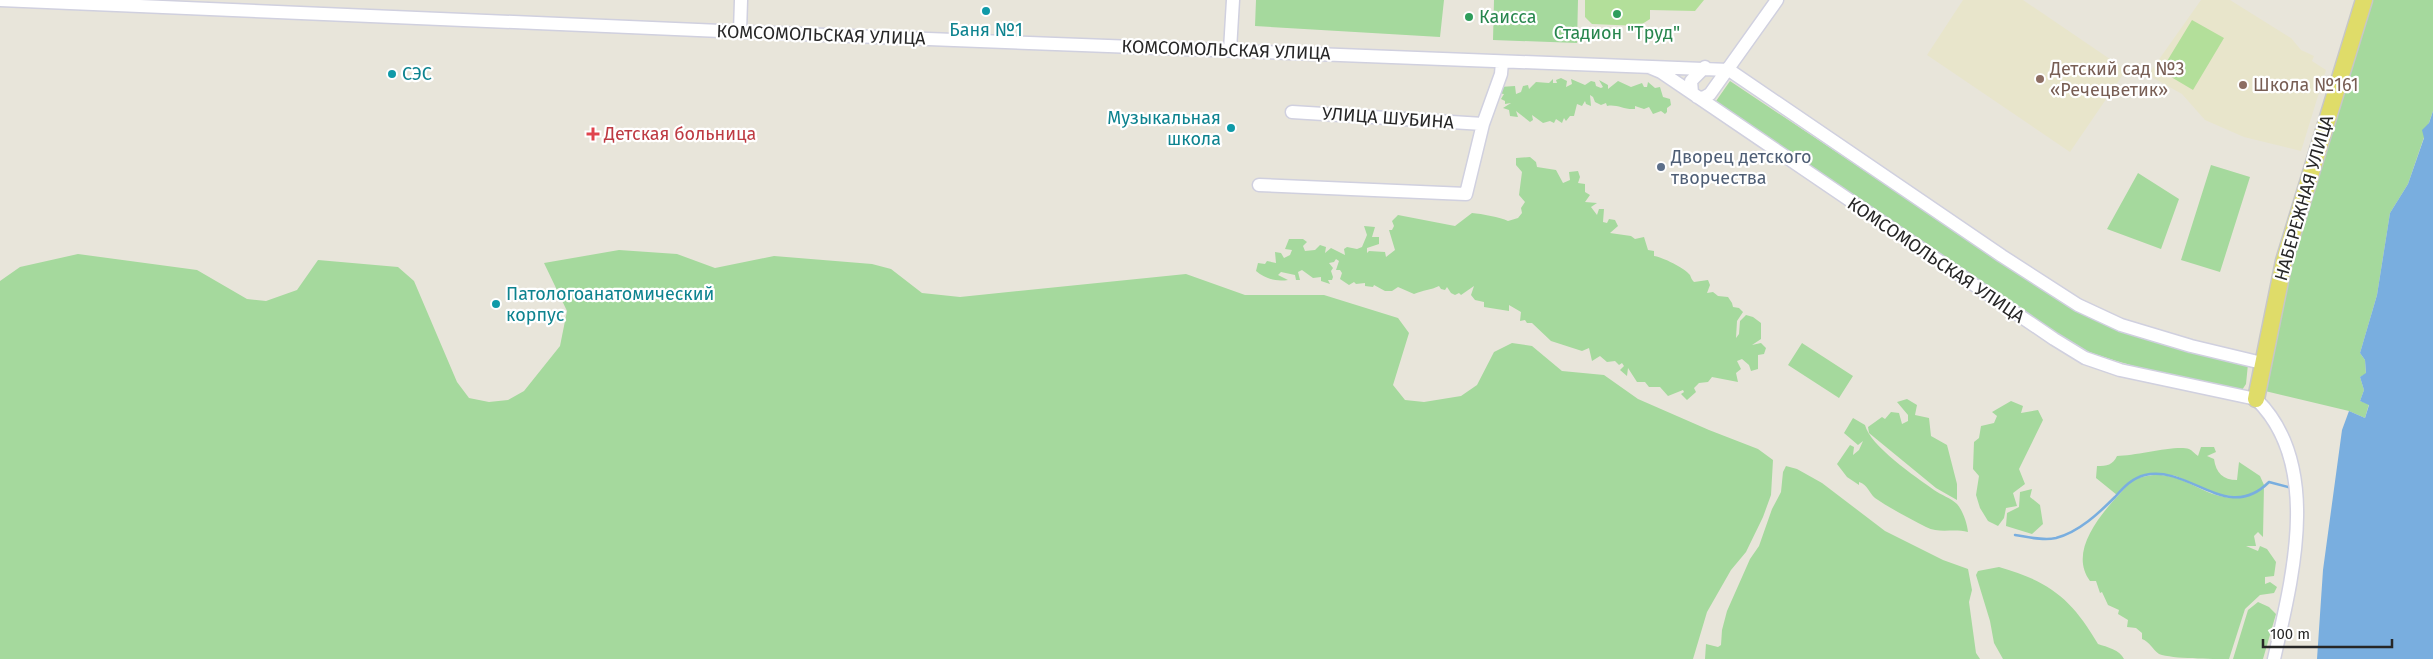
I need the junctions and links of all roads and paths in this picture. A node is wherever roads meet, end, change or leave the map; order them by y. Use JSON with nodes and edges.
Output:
{"nodes":[{"id":1,"x":0,"y":0,"type":"edge"},
{"id":2,"x":741,"y":0,"type":"edge"},
{"id":3,"x":1233,"y":0,"type":"edge"},
{"id":4,"x":1777,"y":0,"type":"edge"},
{"id":5,"x":2364,"y":0,"type":"edge"},
{"id":6,"x":222,"y":4,"type":"edge"},
{"id":7,"x":740,"y":32,"type":"junction"},
{"id":8,"x":1230,"y":50,"type":"junction"},
{"id":9,"x":1502,"y":62,"type":"junction"},
{"id":10,"x":1642,"y":65,"type":"junction"},
{"id":11,"x":1706,"y":67,"type":"junction"},
{"id":12,"x":1729,"y":70,"type":"junction"},
{"id":13,"x":1694,"y":95,"type":"junction"},
{"id":14,"x":1292,"y":112,"type":"dead end"},
{"id":15,"x":1483,"y":124,"type":"junction"},
{"id":16,"x":1259,"y":185,"type":"dead end"},
{"id":17,"x":2262,"y":363,"type":"junction"},
{"id":18,"x":2256,"y":400,"type":"junction"},
{"id":19,"x":2274,"y":659,"type":"edge"}],
"edges":[{"from":1,"to":6,"type":"street","name":"КОМСОМОЛЬСКАЯ УЛИЦА"},
{"from":2,"to":7,"type":"street"},
{"from":3,"to":8,"type":"street"},
{"from":4,"to":12,"type":"street"},
{"from":5,"to":17,"type":"main road","name":"НАБЕРЕЖНАЯ УЛИЦА"},
{"from":6,"to":7,"type":"street","name":"КОМСОМОЛЬСКАЯ УЛИЦА"},
{"from":7,"to":8,"type":"street","name":"КОМСОМОЛЬСКАЯ УЛИЦА"},
{"from":8,"to":9,"type":"street","name":"КОМСОМОЛЬСКАЯ УЛИЦА"},
{"from":9,"to":10,"type":"street","name":"КОМСОМОЛЬСКАЯ УЛИЦА"},
{"from":9,"to":15,"type":"street"},
{"from":10,"to":11,"type":"street","name":"КОМСОМОЛЬСКАЯ УЛИЦА"},
{"from":10,"to":13,"type":"street","name":"КОМСОМОЛЬСКАЯ УЛИЦА"},
{"from":11,"to":12,"type":"street","name":"КОМСОМОЛЬСКАЯ УЛИЦА"},
{"from":11,"to":13,"type":"street"},
{"from":12,"to":13,"type":"street"},
{"from":12,"to":17,"type":"street","name":"КОМСОМОЛЬСКАЯ УЛИЦА"},
{"from":13,"to":18,"type":"street","name":"КОМСОМОЛЬСКАЯ УЛИЦА"},
{"from":14,"to":15,"type":"street","name":"УЛИЦА ШУБИНА"},
{"from":15,"to":16,"type":"street"},
{"from":17,"to":18,"type":"main road","name":"НАБЕРЕЖНАЯ УЛИЦА"},
{"from":18,"to":19,"type":"street"}]}
